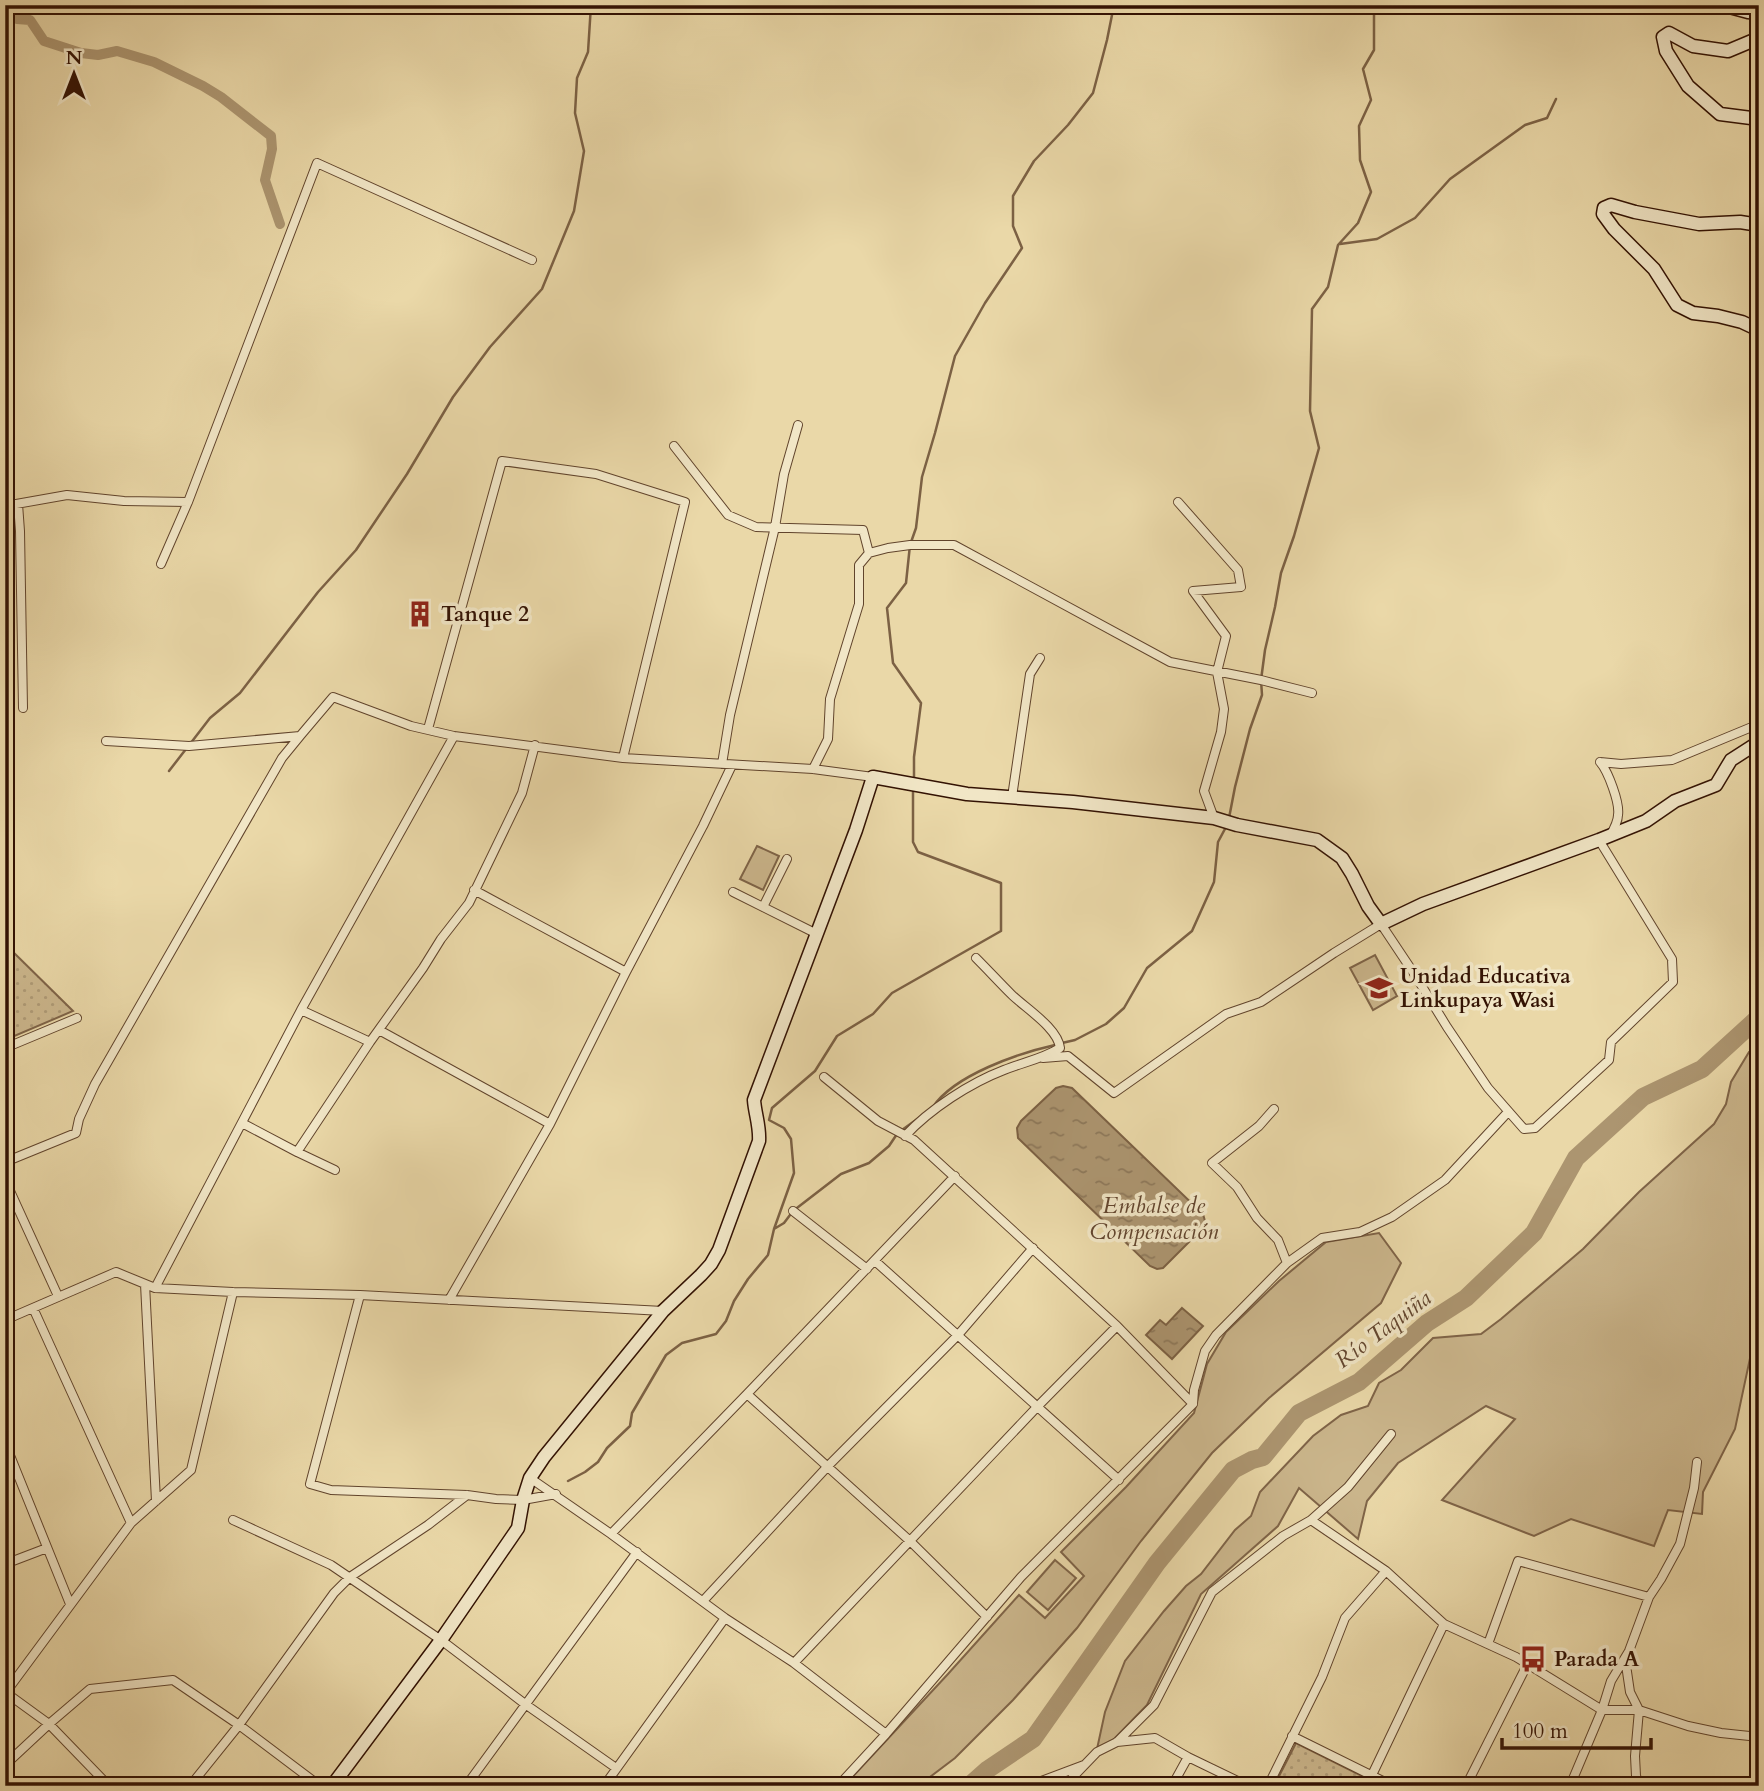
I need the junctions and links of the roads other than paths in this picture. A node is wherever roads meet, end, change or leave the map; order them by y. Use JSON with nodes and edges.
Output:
{"nodes":[{"id":1,"x":1722,"y":5,"type":"edge"},
{"id":2,"x":1759,"y":13,"type":"edge"},
{"id":3,"x":1759,"y":38,"type":"edge"},
{"id":4,"x":1759,"y":119,"type":"edge"},
{"id":5,"x":1759,"y":225,"type":"edge"},
{"id":6,"x":532,"y":260,"type":"dead end"},
{"id":7,"x":1759,"y":330,"type":"edge"},
{"id":8,"x":798,"y":425,"type":"dead end"},
{"id":9,"x":674,"y":446,"type":"dead end"},
{"id":10,"x":188,"y":502,"type":"junction"},
{"id":11,"x":1178,"y":502,"type":"dead end"},
{"id":12,"x":18,"y":504,"type":"junction"},
{"id":13,"x":5,"y":506,"type":"edge"},
{"id":14,"x":775,"y":527,"type":"junction"},
{"id":15,"x":869,"y":554,"type":"junction"},
{"id":16,"x":161,"y":564,"type":"dead end"},
{"id":17,"x":1040,"y":658,"type":"dead end"},
{"id":18,"x":1217,"y":672,"type":"junction"},
{"id":19,"x":1312,"y":693,"type":"dead end"},
{"id":20,"x":23,"y":708,"type":"dead end"},
{"id":21,"x":1759,"y":724,"type":"edge"},
{"id":22,"x":428,"y":729,"type":"junction"},
{"id":23,"x":300,"y":736,"type":"junction"},
{"id":24,"x":454,"y":736,"type":"junction"},
{"id":25,"x":106,"y":741,"type":"dead end"},
{"id":26,"x":1759,"y":742,"type":"edge"},
{"id":27,"x":535,"y":745,"type":"junction"},
{"id":28,"x":623,"y":758,"type":"junction"},
{"id":29,"x":722,"y":764,"type":"junction"},
{"id":30,"x":732,"y":765,"type":"junction"},
{"id":31,"x":813,"y":769,"type":"junction"},
{"id":32,"x":873,"y":777,"type":"junction"},
{"id":33,"x":1012,"y":797,"type":"junction"},
{"id":34,"x":1214,"y":818,"type":"junction"},
{"id":35,"x":1604,"y":838,"type":"junction"},
{"id":36,"x":787,"y":859,"type":"dead end"},
{"id":37,"x":474,"y":890,"type":"junction"},
{"id":38,"x":733,"y":892,"type":"dead end"},
{"id":39,"x":763,"y":907,"type":"junction"},
{"id":40,"x":1381,"y":924,"type":"junction"},
{"id":41,"x":817,"y":934,"type":"junction"},
{"id":42,"x":976,"y":958,"type":"dead end"},
{"id":43,"x":626,"y":972,"type":"junction"},
{"id":44,"x":301,"y":1010,"type":"junction"},
{"id":45,"x":77,"y":1018,"type":"dead end"},
{"id":46,"x":379,"y":1030,"type":"junction"},
{"id":47,"x":370,"y":1042,"type":"junction"},
{"id":48,"x":5,"y":1048,"type":"edge"},
{"id":49,"x":1043,"y":1058,"type":"junction"},
{"id":50,"x":824,"y":1077,"type":"dead end"},
{"id":51,"x":1274,"y":1109,"type":"dead end"},
{"id":52,"x":1508,"y":1112,"type":"junction"},
{"id":53,"x":242,"y":1123,"type":"junction"},
{"id":54,"x":550,"y":1124,"type":"junction"},
{"id":55,"x":905,"y":1136,"type":"junction"},
{"id":56,"x":297,"y":1152,"type":"junction"},
{"id":57,"x":5,"y":1163,"type":"edge"},
{"id":58,"x":335,"y":1170,"type":"dead end"},
{"id":59,"x":955,"y":1176,"type":"junction"},
{"id":60,"x":5,"y":1180,"type":"edge"},
{"id":61,"x":793,"y":1211,"type":"dead end"},
{"id":62,"x":1034,"y":1248,"type":"junction"},
{"id":63,"x":875,"y":1261,"type":"junction"},
{"id":64,"x":1287,"y":1264,"type":"junction"},
{"id":65,"x":867,"y":1269,"type":"junction"},
{"id":66,"x":145,"y":1284,"type":"junction"},
{"id":67,"x":155,"y":1288,"type":"junction"},
{"id":68,"x":233,"y":1292,"type":"junction"},
{"id":69,"x":360,"y":1295,"type":"junction"},
{"id":70,"x":58,"y":1296,"type":"junction"},
{"id":71,"x":449,"y":1300,"type":"junction"},
{"id":72,"x":33,"y":1308,"type":"junction"},
{"id":73,"x":663,"y":1311,"type":"junction"},
{"id":74,"x":5,"y":1320,"type":"edge"},
{"id":75,"x":1117,"y":1326,"type":"junction"},
{"id":76,"x":958,"y":1335,"type":"junction"},
{"id":77,"x":747,"y":1394,"type":"junction"},
{"id":78,"x":1193,"y":1405,"type":"junction"},
{"id":79,"x":1038,"y":1406,"type":"junction"},
{"id":80,"x":1391,"y":1434,"type":"dead end"},
{"id":81,"x":5,"y":1443,"type":"edge"},
{"id":82,"x":1697,"y":1462,"type":"dead end"},
{"id":83,"x":828,"y":1466,"type":"junction"},
{"id":84,"x":530,"y":1478,"type":"junction"},
{"id":85,"x":1119,"y":1480,"type":"junction"},
{"id":86,"x":556,"y":1494,"type":"junction"},
{"id":87,"x":467,"y":1495,"type":"junction"},
{"id":88,"x":523,"y":1500,"type":"junction"},
{"id":89,"x":156,"y":1501,"type":"junction"},
{"id":90,"x":233,"y":1520,"type":"dead end"},
{"id":91,"x":1311,"y":1520,"type":"junction"},
{"id":92,"x":131,"y":1523,"type":"junction"},
{"id":93,"x":611,"y":1534,"type":"junction"},
{"id":94,"x":910,"y":1541,"type":"junction"},
{"id":95,"x":47,"y":1548,"type":"junction"},
{"id":96,"x":637,"y":1552,"type":"junction"},
{"id":97,"x":5,"y":1564,"type":"edge"},
{"id":98,"x":1386,"y":1571,"type":"junction"},
{"id":99,"x":350,"y":1577,"type":"junction"},
{"id":100,"x":1649,"y":1597,"type":"junction"},
{"id":101,"x":703,"y":1601,"type":"junction"},
{"id":102,"x":70,"y":1604,"type":"junction"},
{"id":103,"x":725,"y":1618,"type":"junction"},
{"id":104,"x":988,"y":1618,"type":"junction"},
{"id":105,"x":1444,"y":1624,"type":"junction"},
{"id":106,"x":441,"y":1640,"type":"junction"},
{"id":107,"x":1488,"y":1644,"type":"junction"},
{"id":108,"x":1629,"y":1651,"type":"junction"},
{"id":109,"x":794,"y":1663,"type":"junction"},
{"id":110,"x":1527,"y":1665,"type":"junction"},
{"id":111,"x":6,"y":1692,"type":"edge"},
{"id":112,"x":525,"y":1704,"type":"junction"},
{"id":113,"x":1602,"y":1710,"type":"junction"},
{"id":114,"x":1639,"y":1710,"type":"junction"},
{"id":115,"x":49,"y":1724,"type":"junction"},
{"id":116,"x":239,"y":1725,"type":"junction"},
{"id":117,"x":886,"y":1734,"type":"junction"},
{"id":118,"x":1292,"y":1737,"type":"junction"},
{"id":119,"x":1759,"y":1737,"type":"edge"},
{"id":120,"x":1117,"y":1742,"type":"junction"},
{"id":121,"x":1188,"y":1757,"type":"junction"},
{"id":122,"x":1087,"y":1763,"type":"junction"},
{"id":123,"x":5,"y":1765,"type":"edge"},
{"id":124,"x":616,"y":1768,"type":"junction"},
{"id":125,"x":1372,"y":1775,"type":"junction"},
{"id":126,"x":109,"y":1786,"type":"edge"},
{"id":127,"x":190,"y":1786,"type":"edge"},
{"id":128,"x":320,"y":1786,"type":"edge"},
{"id":129,"x":332,"y":1786,"type":"edge"},
{"id":130,"x":466,"y":1786,"type":"edge"},
{"id":131,"x":604,"y":1786,"type":"edge"},
{"id":132,"x":838,"y":1786,"type":"edge"},
{"id":133,"x":1028,"y":1786,"type":"edge"},
{"id":134,"x":1068,"y":1786,"type":"edge"},
{"id":135,"x":1172,"y":1786,"type":"edge"},
{"id":136,"x":1248,"y":1786,"type":"edge"},
{"id":137,"x":1268,"y":1786,"type":"edge"},
{"id":138,"x":1394,"y":1786,"type":"edge"},
{"id":139,"x":1466,"y":1786,"type":"edge"},
{"id":140,"x":1570,"y":1786,"type":"edge"},
{"id":141,"x":1640,"y":1786,"type":"edge"}],
"edges":[{"from":1,"to":2,"type":"street"},
{"from":3,"to":4,"type":"street"},
{"from":5,"to":7,"type":"street"},
{"from":6,"to":10,"type":"street"},
{"from":8,"to":14,"type":"street"},
{"from":9,"to":14,"type":"street"},
{"from":10,"to":12,"type":"street"},
{"from":10,"to":16,"type":"street"},
{"from":11,"to":18,"type":"street"},
{"from":12,"to":13,"type":"street"},
{"from":12,"to":20,"type":"street"},
{"from":14,"to":15,"type":"street"},
{"from":14,"to":29,"type":"street"},
{"from":15,"to":18,"type":"street"},
{"from":15,"to":31,"type":"street"},
{"from":17,"to":33,"type":"street"},
{"from":18,"to":19,"type":"street"},
{"from":18,"to":34,"type":"street"},
{"from":21,"to":35,"type":"street"},
{"from":22,"to":23,"type":"street"},
{"from":22,"to":24,"type":"street"},
{"from":22,"to":28,"type":"street"},
{"from":23,"to":25,"type":"street"},
{"from":23,"to":57,"type":"street"},
{"from":24,"to":27,"type":"street"},
{"from":24,"to":44,"type":"street"},
{"from":26,"to":35,"type":"street"},
{"from":27,"to":28,"type":"street"},
{"from":27,"to":37,"type":"street"},
{"from":28,"to":29,"type":"street"},
{"from":29,"to":30,"type":"street"},
{"from":30,"to":31,"type":"street"},
{"from":30,"to":43,"type":"street"},
{"from":31,"to":32,"type":"street"},
{"from":32,"to":33,"type":"street"},
{"from":32,"to":41,"type":"street"},
{"from":33,"to":34,"type":"street"},
{"from":34,"to":40,"type":"street"},
{"from":35,"to":40,"type":"street"},
{"from":35,"to":52,"type":"street"},
{"from":36,"to":39,"type":"street"},
{"from":37,"to":43,"type":"street"},
{"from":37,"to":46,"type":"street"},
{"from":38,"to":39,"type":"street"},
{"from":39,"to":41,"type":"street"},
{"from":40,"to":49,"type":"street"},
{"from":40,"to":52,"type":"street"},
{"from":41,"to":73,"type":"street"},
{"from":42,"to":49,"type":"street"},
{"from":43,"to":54,"type":"street"},
{"from":44,"to":47,"type":"street"},
{"from":44,"to":53,"type":"street"},
{"from":45,"to":48,"type":"street"},
{"from":46,"to":47,"type":"street"},
{"from":46,"to":54,"type":"street"},
{"from":47,"to":56,"type":"street"},
{"from":49,"to":55,"type":"street"},
{"from":50,"to":55,"type":"street"},
{"from":51,"to":64,"type":"street"},
{"from":52,"to":64,"type":"street"},
{"from":53,"to":56,"type":"street"},
{"from":53,"to":67,"type":"street"},
{"from":54,"to":71,"type":"street"},
{"from":55,"to":59,"type":"street"},
{"from":56,"to":58,"type":"street"},
{"from":59,"to":62,"type":"street"},
{"from":59,"to":63,"type":"street"},
{"from":60,"to":70,"type":"street"},
{"from":61,"to":65,"type":"street"},
{"from":62,"to":75,"type":"street"},
{"from":62,"to":76,"type":"street"},
{"from":63,"to":65,"type":"street"},
{"from":63,"to":76,"type":"street"},
{"from":64,"to":78,"type":"street"},
{"from":65,"to":77,"type":"street"},
{"from":66,"to":67,"type":"street"},
{"from":66,"to":70,"type":"street"},
{"from":66,"to":89,"type":"street"},
{"from":67,"to":68,"type":"street"},
{"from":68,"to":69,"type":"street"},
{"from":68,"to":89,"type":"street"},
{"from":69,"to":71,"type":"street"},
{"from":69,"to":87,"type":"street"},
{"from":70,"to":72,"type":"street"},
{"from":71,"to":73,"type":"street"},
{"from":72,"to":74,"type":"street"},
{"from":72,"to":92,"type":"street"},
{"from":73,"to":84,"type":"street"},
{"from":75,"to":78,"type":"street"},
{"from":75,"to":79,"type":"street"},
{"from":76,"to":79,"type":"street"},
{"from":76,"to":83,"type":"street"},
{"from":77,"to":83,"type":"street"},
{"from":77,"to":93,"type":"street"},
{"from":78,"to":85,"type":"street"},
{"from":79,"to":85,"type":"street"},
{"from":79,"to":94,"type":"street"},
{"from":80,"to":91,"type":"street"},
{"from":81,"to":95,"type":"street"},
{"from":82,"to":100,"type":"street"},
{"from":83,"to":94,"type":"street"},
{"from":83,"to":101,"type":"street"},
{"from":84,"to":86,"type":"street"},
{"from":84,"to":88,"type":"street"},
{"from":85,"to":104,"type":"street"},
{"from":86,"to":88,"type":"street"},
{"from":86,"to":93,"type":"street"},
{"from":87,"to":88,"type":"street"},
{"from":87,"to":99,"type":"street"},
{"from":88,"to":106,"type":"street"},
{"from":89,"to":92,"type":"street"},
{"from":90,"to":99,"type":"street"},
{"from":91,"to":98,"type":"street"},
{"from":91,"to":120,"type":"street"},
{"from":92,"to":102,"type":"street"},
{"from":93,"to":96,"type":"street"},
{"from":94,"to":104,"type":"street"},
{"from":94,"to":109,"type":"street"},
{"from":95,"to":97,"type":"street"},
{"from":95,"to":102,"type":"street"},
{"from":96,"to":101,"type":"street"},
{"from":96,"to":112,"type":"street"},
{"from":98,"to":105,"type":"street"},
{"from":98,"to":118,"type":"street"},
{"from":99,"to":106,"type":"street"},
{"from":99,"to":116,"type":"street"},
{"from":100,"to":107,"type":"street"},
{"from":100,"to":108,"type":"street"},
{"from":101,"to":103,"type":"street"},
{"from":102,"to":111,"type":"street"},
{"from":103,"to":109,"type":"street"},
{"from":103,"to":124,"type":"street"},
{"from":104,"to":117,"type":"street"},
{"from":105,"to":107,"type":"street"},
{"from":105,"to":125,"type":"street"},
{"from":106,"to":112,"type":"street"},
{"from":106,"to":129,"type":"street"},
{"from":107,"to":110,"type":"street"},
{"from":108,"to":113,"type":"street"},
{"from":108,"to":114,"type":"street"},
{"from":109,"to":117,"type":"street"},
{"from":110,"to":113,"type":"street"},
{"from":110,"to":139,"type":"street"},
{"from":111,"to":115,"type":"street"},
{"from":112,"to":124,"type":"street"},
{"from":112,"to":130,"type":"street"},
{"from":113,"to":114,"type":"street"},
{"from":113,"to":140,"type":"street"},
{"from":114,"to":119,"type":"street"},
{"from":114,"to":141,"type":"street"},
{"from":115,"to":116,"type":"street"},
{"from":115,"to":123,"type":"street"},
{"from":115,"to":126,"type":"street"},
{"from":116,"to":127,"type":"street"},
{"from":116,"to":128,"type":"street"},
{"from":117,"to":132,"type":"street"},
{"from":118,"to":125,"type":"street"},
{"from":118,"to":137,"type":"street"},
{"from":120,"to":121,"type":"street"},
{"from":120,"to":122,"type":"street"},
{"from":121,"to":135,"type":"street"},
{"from":121,"to":136,"type":"street"},
{"from":122,"to":133,"type":"street"},
{"from":122,"to":134,"type":"street"},
{"from":124,"to":131,"type":"street"},
{"from":125,"to":138,"type":"street"}]}
